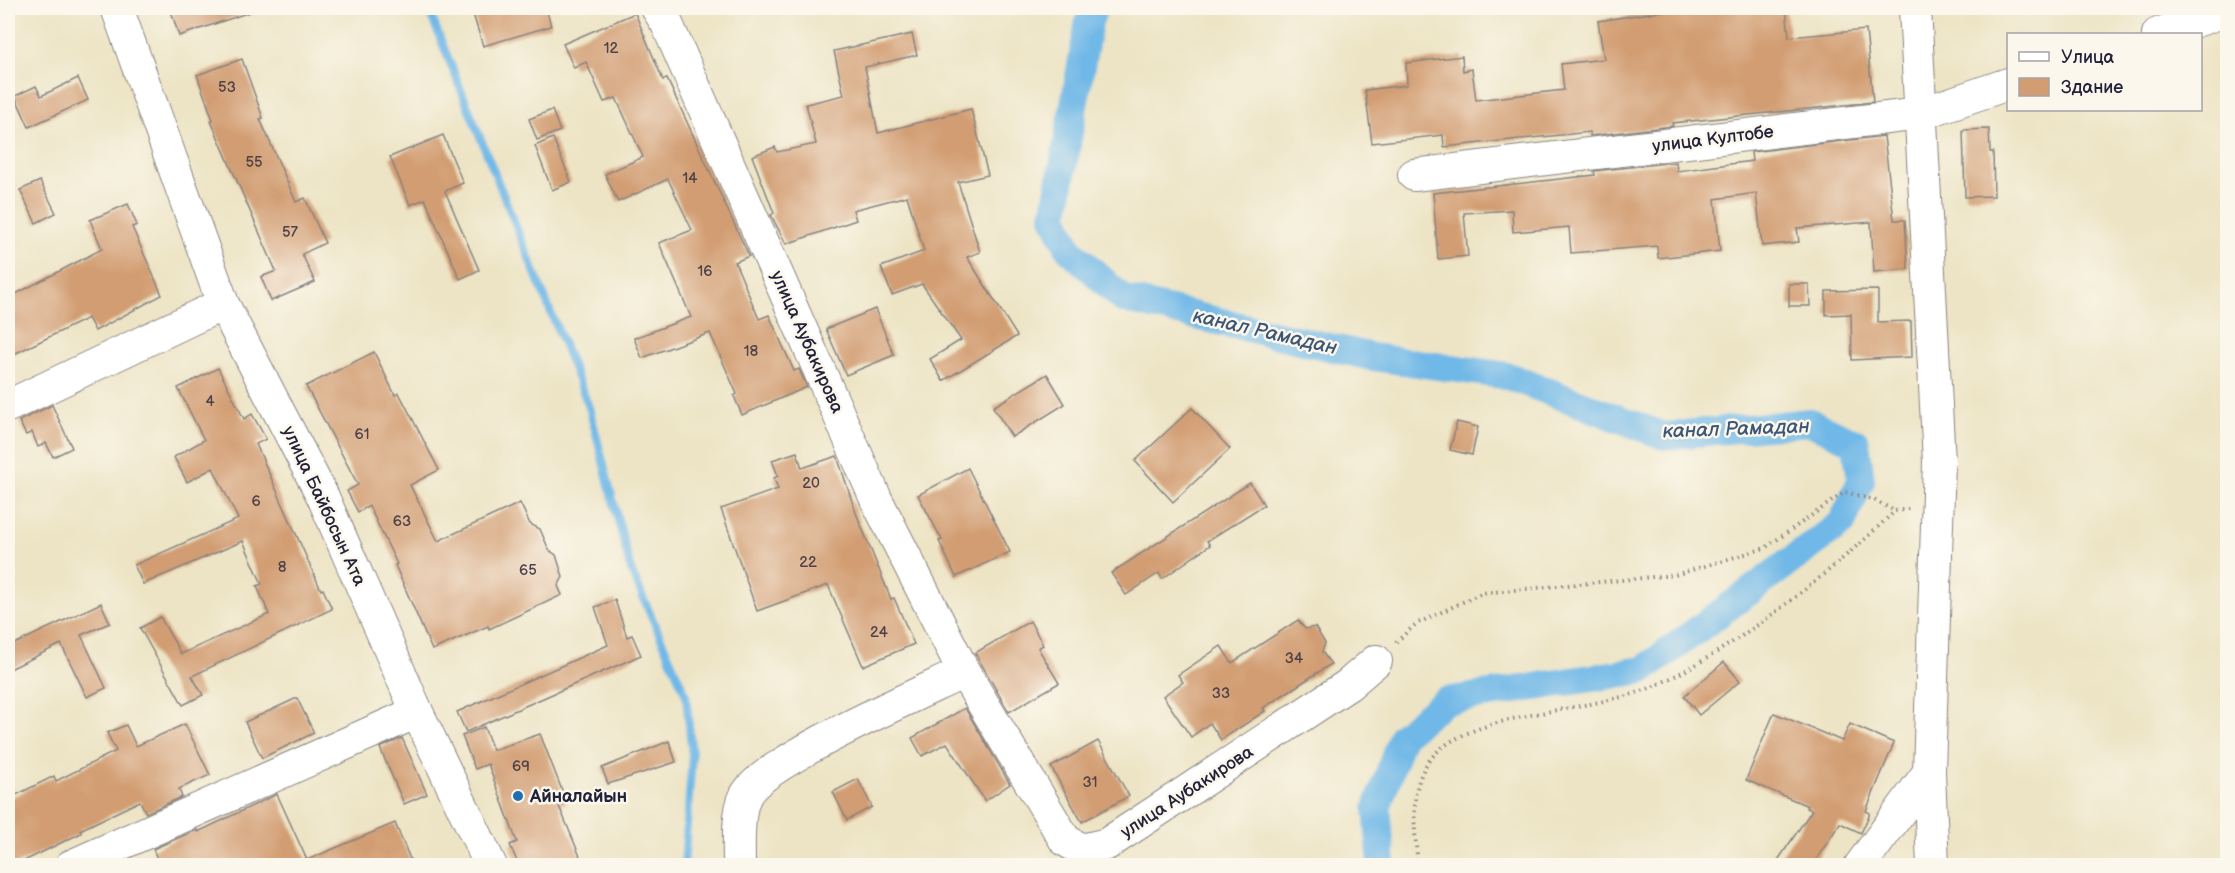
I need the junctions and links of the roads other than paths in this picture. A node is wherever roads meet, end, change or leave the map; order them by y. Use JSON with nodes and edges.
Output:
{"nodes":[{"id":1,"x":117,"y":8,"type":"edge"},
{"id":2,"x":657,"y":8,"type":"edge"},
{"id":3,"x":1915,"y":8,"type":"edge"},
{"id":4,"x":2228,"y":10,"type":"edge"},
{"id":5,"x":2161,"y":33,"type":"edge"},
{"id":6,"x":2007,"y":84,"type":"edge"},
{"id":7,"x":1920,"y":114,"type":"junction"},
{"id":8,"x":1414,"y":175,"type":"dead end"},
{"id":9,"x":223,"y":304,"type":"junction"},
{"id":10,"x":8,"y":406,"type":"edge"},
{"id":11,"x":1376,"y":661,"type":"road end"},
{"id":12,"x":964,"y":672,"type":"junction"},
{"id":13,"x":417,"y":712,"type":"junction"},
{"id":14,"x":1929,"y":772,"type":"junction"},
{"id":15,"x":71,"y":866,"type":"edge"},
{"id":16,"x":491,"y":866,"type":"edge"},
{"id":17,"x":739,"y":866,"type":"edge"},
{"id":18,"x":1860,"y":866,"type":"edge"},
{"id":19,"x":1933,"y":866,"type":"edge"}],
"edges":[{"from":1,"to":9,"type":"street","name":"улица Байбосын Ата"},
{"from":2,"to":12,"type":"street","name":"улица Аубакирова"},
{"from":3,"to":7,"type":"street"},
{"from":4,"to":5,"type":"street"},
{"from":6,"to":7,"type":"street","name":"улица Култобе"},
{"from":7,"to":8,"type":"street","name":"улица Култобе"},
{"from":7,"to":14,"type":"street"},
{"from":9,"to":10,"type":"street"},
{"from":9,"to":13,"type":"street","name":"улица Байбосын Ата"},
{"from":11,"to":12,"type":"street","name":"улица Аубакирова"},
{"from":12,"to":17,"type":"street"},
{"from":13,"to":15,"type":"street"},
{"from":13,"to":16,"type":"street","name":"улица Байбосын Ата"},
{"from":14,"to":18,"type":"street"},
{"from":14,"to":19,"type":"street"}]}
